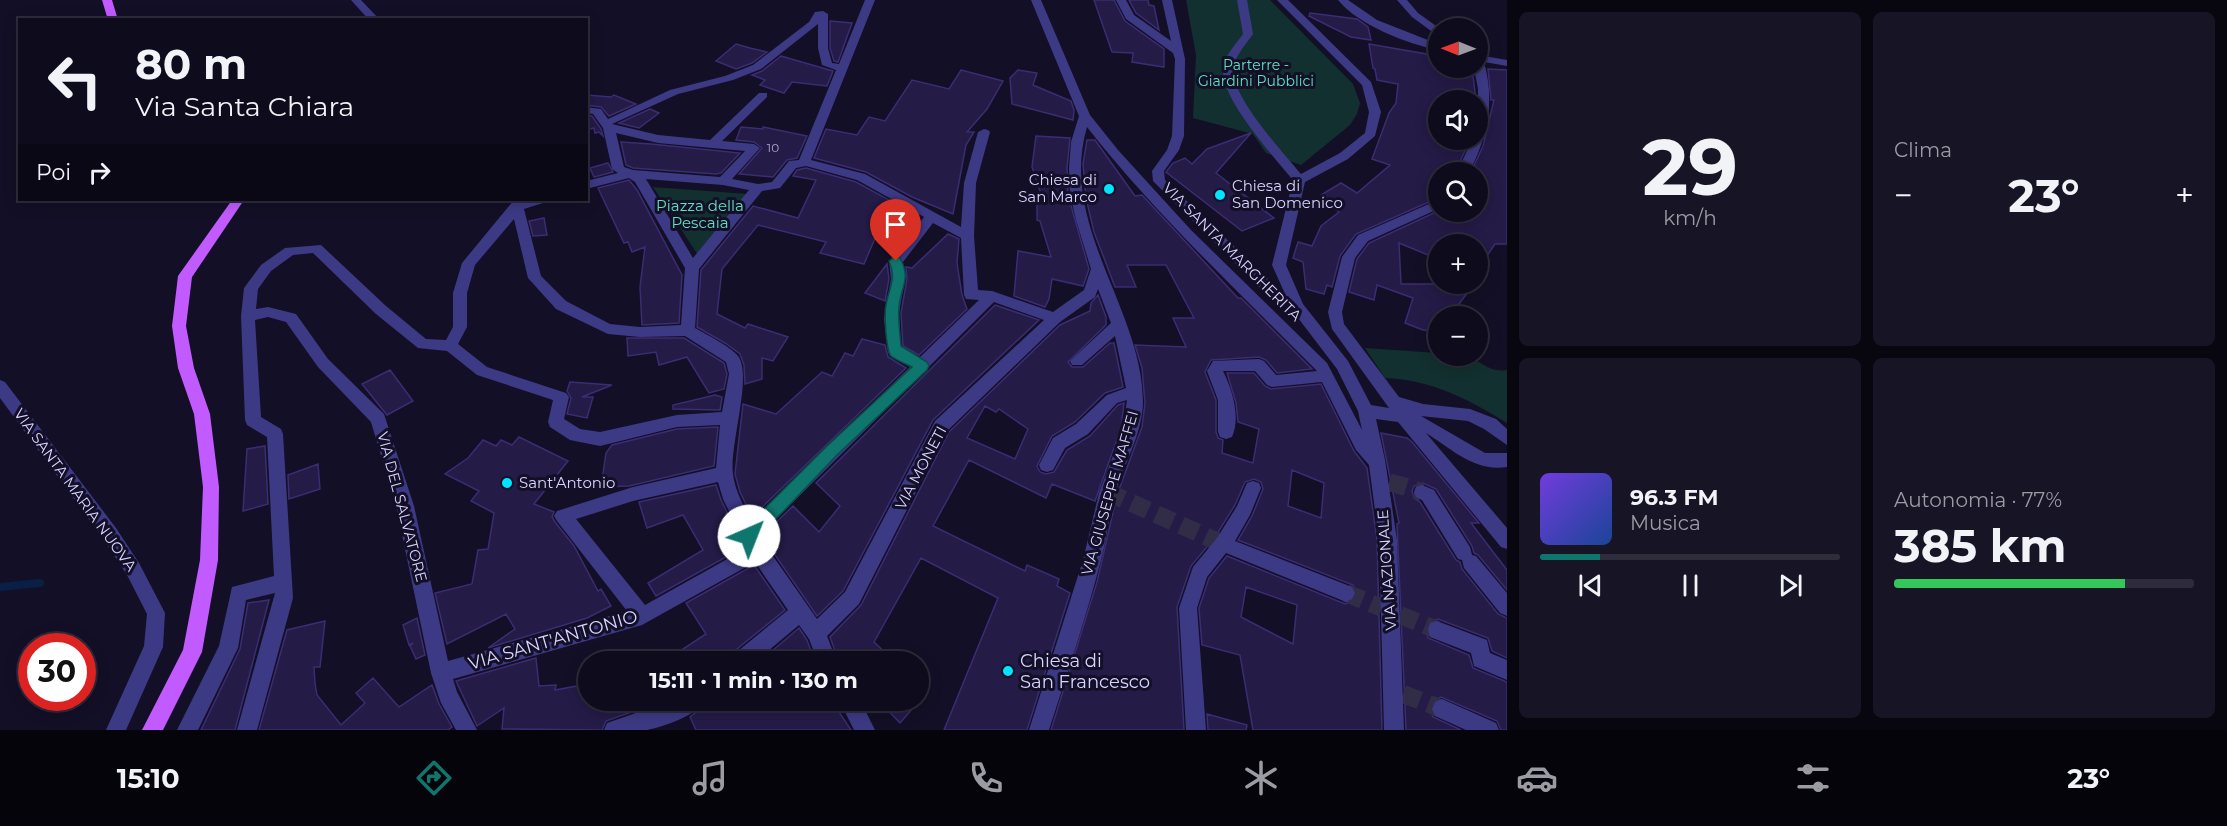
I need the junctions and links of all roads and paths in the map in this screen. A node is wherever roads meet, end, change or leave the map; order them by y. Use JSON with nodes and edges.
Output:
{"nodes":[{"id":1,"x":107,"y":0,"type":"edge"},
{"id":2,"x":356,"y":0,"type":"edge"},
{"id":3,"x":870,"y":0,"type":"edge"},
{"id":4,"x":1036,"y":0,"type":"edge"},
{"id":5,"x":1121,"y":0,"type":"edge"},
{"id":6,"x":1167,"y":0,"type":"edge"},
{"id":7,"x":1242,"y":0,"type":"edge"},
{"id":8,"x":1282,"y":0,"type":"edge"},
{"id":9,"x":1343,"y":0,"type":"edge"},
{"id":10,"x":1402,"y":0,"type":"edge"},
{"id":11,"x":112,"y":18,"type":"edge"},
{"id":12,"x":373,"y":18,"type":"edge"},
{"id":13,"x":1428,"y":26,"type":"edge"},
{"id":14,"x":1428,"y":43,"type":"edge"},
{"id":15,"x":1178,"y":51,"type":"junction"},
{"id":16,"x":1488,"y":61,"type":"edge"},
{"id":17,"x":1507,"y":63,"type":"edge"},
{"id":18,"x":843,"y":68,"type":"junction"},
{"id":19,"x":1482,"y":78,"type":"edge"},
{"id":20,"x":763,"y":95,"type":"dead end"},
{"id":21,"x":588,"y":110,"type":"edge"},
{"id":22,"x":1085,"y":116,"type":"junction"},
{"id":23,"x":607,"y":125,"type":"junction"},
{"id":24,"x":984,"y":132,"type":"dead end"},
{"id":25,"x":712,"y":145,"type":"junction"},
{"id":26,"x":804,"y":162,"type":"junction"},
{"id":27,"x":1468,"y":162,"type":"edge"},
{"id":28,"x":631,"y":174,"type":"junction"},
{"id":29,"x":1299,"y":180,"type":"junction"},
{"id":30,"x":723,"y":181,"type":"junction"},
{"id":31,"x":588,"y":185,"type":"edge"},
{"id":32,"x":758,"y":188,"type":"junction"},
{"id":33,"x":237,"y":201,"type":"edge"},
{"id":34,"x":518,"y":203,"type":"edge"},
{"id":35,"x":1428,"y":210,"type":"edge"},
{"id":36,"x":931,"y":217,"type":"junction"},
{"id":37,"x":967,"y":236,"type":"junction"},
{"id":38,"x":692,"y":268,"type":"junction"},
{"id":39,"x":1097,"y":270,"type":"junction"},
{"id":40,"x":992,"y":296,"type":"junction"},
{"id":41,"x":1297,"y":306,"type":"junction"},
{"id":42,"x":248,"y":316,"type":"junction"},
{"id":43,"x":1055,"y":318,"type":"junction"},
{"id":44,"x":1119,"y":324,"type":"junction"},
{"id":45,"x":688,"y":330,"type":"junction"},
{"id":46,"x":450,"y":346,"type":"junction"},
{"id":47,"x":1077,"y":361,"type":"dead end"},
{"id":48,"x":922,"y":366,"type":"junction"},
{"id":49,"x":1328,"y":376,"type":"junction"},
{"id":50,"x":0,"y":386,"type":"edge"},
{"id":51,"x":1134,"y":392,"type":"junction"},
{"id":52,"x":1394,"y":402,"type":"junction"},
{"id":53,"x":1363,"y":404,"type":"junction"},
{"id":54,"x":1403,"y":417,"type":"junction"},
{"id":55,"x":729,"y":418,"type":"junction"},
{"id":56,"x":1226,"y":432,"type":"dead end"},
{"id":57,"x":1507,"y":438,"type":"edge"},
{"id":58,"x":1377,"y":460,"type":"junction"},
{"id":59,"x":1507,"y":460,"type":"edge"},
{"id":60,"x":1047,"y":465,"type":"dead end"},
{"id":61,"x":724,"y":473,"type":"junction"},
{"id":62,"x":1253,"y":488,"type":"dead end"},
{"id":63,"x":1422,"y":492,"type":"tunnel mouth"},
{"id":64,"x":1507,"y":541,"type":"edge"},
{"id":65,"x":754,"y":543,"type":"junction"},
{"id":66,"x":1223,"y":544,"type":"junction"},
{"id":67,"x":283,"y":582,"type":"junction"},
{"id":68,"x":1346,"y":593,"type":"tunnel mouth"},
{"id":69,"x":1507,"y":607,"type":"edge"},
{"id":70,"x":801,"y":610,"type":"junction"},
{"id":71,"x":642,"y":616,"type":"junction"},
{"id":72,"x":1437,"y":630,"type":"tunnel mouth"},
{"id":73,"x":816,"y":633,"type":"junction"},
{"id":74,"x":753,"y":651,"type":"edge"},
{"id":75,"x":823,"y":651,"type":"edge"},
{"id":76,"x":1507,"y":670,"type":"edge"},
{"id":77,"x":441,"y":673,"type":"junction"},
{"id":78,"x":1442,"y":709,"type":"tunnel mouth"},
{"id":79,"x":674,"y":711,"type":"edge"},
{"id":80,"x":855,"y":711,"type":"edge"},
{"id":81,"x":116,"y":730,"type":"edge"},
{"id":82,"x":152,"y":730,"type":"edge"},
{"id":83,"x":187,"y":730,"type":"edge"},
{"id":84,"x":247,"y":730,"type":"edge"},
{"id":85,"x":467,"y":730,"type":"edge"},
{"id":86,"x":614,"y":730,"type":"edge"},
{"id":87,"x":865,"y":730,"type":"edge"},
{"id":88,"x":1039,"y":730,"type":"edge"},
{"id":89,"x":1196,"y":730,"type":"edge"},
{"id":90,"x":1394,"y":730,"type":"edge"},
{"id":91,"x":1490,"y":730,"type":"edge"}],
"edges":[{"from":1,"to":11,"type":"main road"},
{"from":2,"to":12,"type":"street"},
{"from":3,"to":18,"type":"street"},
{"from":4,"to":22,"type":"street","name":"VIA SANTA MARGHERITA"},
{"from":5,"to":15,"type":"street"},
{"from":6,"to":15,"type":"street"},
{"from":7,"to":29,"type":"street"},
{"from":8,"to":29,"type":"street"},
{"from":9,"to":14,"type":"street"},
{"from":10,"to":13,"type":"street"},
{"from":15,"to":41,"type":"street"},
{"from":16,"to":17,"type":"street"},
{"from":18,"to":23,"type":"street"},
{"from":18,"to":26,"type":"street"},
{"from":19,"to":27,"type":"street"},
{"from":20,"to":25,"type":"street"},
{"from":21,"to":23,"type":"street"},
{"from":22,"to":39,"type":"street","name":"VIA GIUSEPPE MAFFEI"},
{"from":22,"to":49,"type":"street","name":"VIA SANTA MARGHERITA"},
{"from":23,"to":25,"type":"street"},
{"from":23,"to":28,"type":"street"},
{"from":24,"to":37,"type":"street"},
{"from":25,"to":30,"type":"street"},
{"from":26,"to":32,"type":"street"},
{"from":26,"to":36,"type":"street"},
{"from":28,"to":30,"type":"street"},
{"from":28,"to":31,"type":"street"},
{"from":28,"to":38,"type":"street"},
{"from":29,"to":41,"type":"street"},
{"from":30,"to":32,"type":"street"},
{"from":32,"to":38,"type":"street"},
{"from":33,"to":82,"type":"main road"},
{"from":34,"to":45,"type":"street"},
{"from":34,"to":46,"type":"street"},
{"from":35,"to":52,"type":"street"},
{"from":36,"to":37,"type":"street"},
{"from":36,"to":48,"type":"street"},
{"from":37,"to":40,"type":"street"},
{"from":38,"to":45,"type":"street"},
{"from":39,"to":43,"type":"street","name":"VIA MONETI"},
{"from":39,"to":44,"type":"street","name":"VIA GIUSEPPE MAFFEI"},
{"from":40,"to":43,"type":"street"},
{"from":40,"to":48,"type":"street","name":"VIA SANT'ANTONIO"},
{"from":41,"to":53,"type":"street","name":"VIA NAZIONALE"},
{"from":42,"to":46,"type":"street"},
{"from":42,"to":67,"type":"street"},
{"from":42,"to":77,"type":"street","name":"VIA DEL SALVATORE"},
{"from":43,"to":73,"type":"street","name":"VIA MONETI"},
{"from":44,"to":47,"type":"street"},
{"from":44,"to":51,"type":"street","name":"VIA GIUSEPPE MAFFEI"},
{"from":45,"to":55,"type":"street"},
{"from":46,"to":55,"type":"street"},
{"from":48,"to":65,"type":"street","name":"VIA SANT'ANTONIO"},
{"from":49,"to":56,"type":"street"},
{"from":49,"to":58,"type":"street","name":"VIA SANTA MARGHERITA"},
{"from":50,"to":81,"type":"street","name":"VIA SANTA MARIA NUOVA"},
{"from":51,"to":60,"type":"street"},
{"from":51,"to":88,"type":"street","name":"VIA GIUSEPPE MAFFEI"},
{"from":52,"to":54,"type":"street"},
{"from":52,"to":57,"type":"street"},
{"from":53,"to":54,"type":"street"},
{"from":53,"to":58,"type":"street","name":"VIA NAZIONALE"},
{"from":54,"to":59,"type":"street"},
{"from":54,"to":64,"type":"street"},
{"from":55,"to":61,"type":"street"},
{"from":58,"to":90,"type":"street","name":"VIA NAZIONALE"},
{"from":61,"to":65,"type":"street"},
{"from":61,"to":71,"type":"street"},
{"from":62,"to":66,"type":"street"},
{"from":63,"to":69,"type":"street"},
{"from":65,"to":70,"type":"street"},
{"from":65,"to":71,"type":"street","name":"VIA SANT'ANTONIO"},
{"from":66,"to":68,"type":"street"},
{"from":66,"to":89,"type":"street"},
{"from":67,"to":83,"type":"street"},
{"from":67,"to":84,"type":"street"},
{"from":70,"to":73,"type":"street"},
{"from":70,"to":74,"type":"street"},
{"from":71,"to":77,"type":"street","name":"VIA SANT'ANTONIO"},
{"from":72,"to":76,"type":"street"},
{"from":73,"to":75,"type":"street"},
{"from":77,"to":85,"type":"street","name":"VIA DEL SALVATORE"},
{"from":78,"to":91,"type":"street"},
{"from":79,"to":86,"type":"street"},
{"from":80,"to":87,"type":"street"}]}
